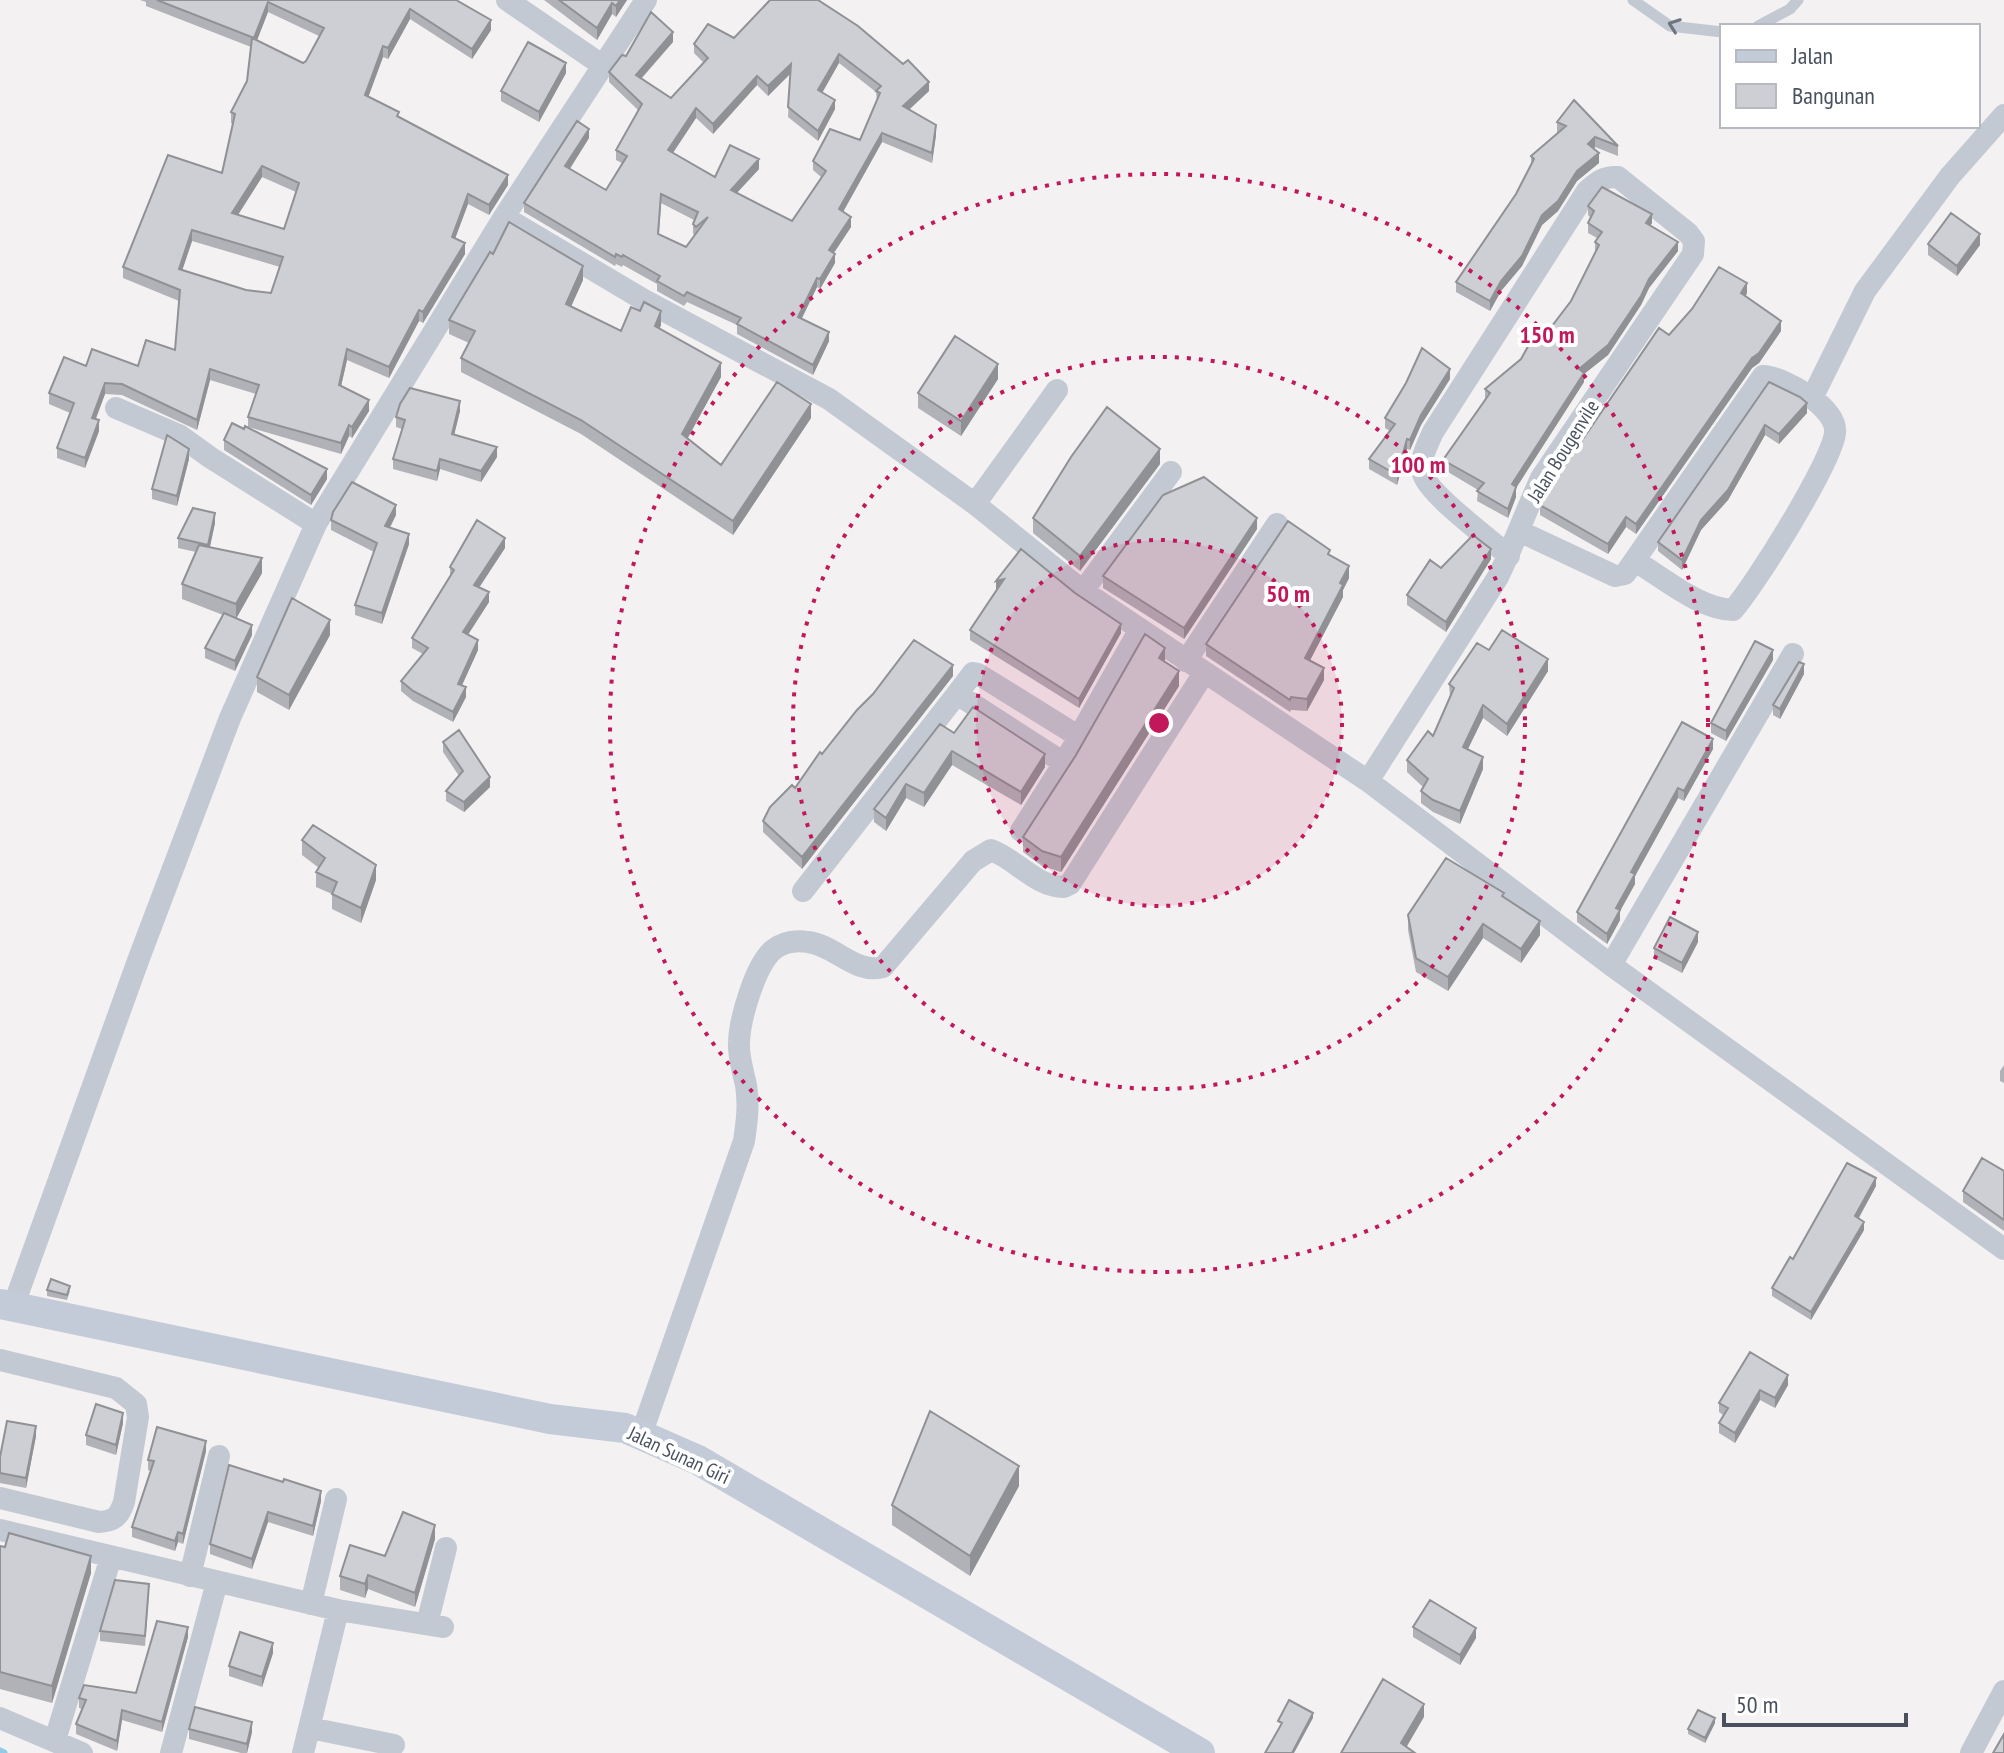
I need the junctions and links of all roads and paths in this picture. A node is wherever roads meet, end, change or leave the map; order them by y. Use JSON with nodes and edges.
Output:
{"nodes":[{"id":1,"x":507,"y":0,"type":"edge"},
{"id":2,"x":646,"y":0,"type":"edge"},
{"id":3,"x":1633,"y":0,"type":"edge"},
{"id":4,"x":1798,"y":0,"type":"edge"},
{"id":5,"x":1762,"y":24,"type":"edge"},
{"id":6,"x":1720,"y":32,"type":"edge"},
{"id":7,"x":602,"y":65,"type":"junction"},
{"id":8,"x":2004,"y":115,"type":"edge"},
{"id":9,"x":504,"y":217,"type":"junction"},
{"id":10,"x":1057,"y":390,"type":"dead end"},
{"id":11,"x":1812,"y":398,"type":"junction"},
{"id":12,"x":116,"y":408,"type":"dead end"},
{"id":13,"x":1171,"y":472,"type":"dead end"},
{"id":14,"x":975,"y":504,"type":"junction"},
{"id":15,"x":316,"y":524,"type":"junction"},
{"id":16,"x":1277,"y":524,"type":"dead end"},
{"id":17,"x":1519,"y":531,"type":"junction"},
{"id":18,"x":1509,"y":556,"type":"junction"},
{"id":19,"x":1635,"y":561,"type":"junction"},
{"id":20,"x":1083,"y":591,"type":"junction"},
{"id":21,"x":1140,"y":629,"type":"junction"},
{"id":22,"x":1793,"y":654,"type":"dead end"},
{"id":23,"x":1195,"y":667,"type":"junction"},
{"id":24,"x":957,"y":694,"type":"junction"},
{"id":25,"x":1078,"y":736,"type":"junction"},
{"id":26,"x":1064,"y":763,"type":"junction"},
{"id":27,"x":1368,"y":781,"type":"junction"},
{"id":28,"x":1021,"y":831,"type":"dead end"},
{"id":29,"x":803,"y":891,"type":"dead end"},
{"id":30,"x":1611,"y":965,"type":"junction"},
{"id":31,"x":2003,"y":1244,"type":"edge"},
{"id":32,"x":7,"y":1305,"type":"edge"},
{"id":33,"x":0,"y":1360,"type":"edge"},
{"id":34,"x":641,"y":1435,"type":"junction"},
{"id":35,"x":219,"y":1456,"type":"dead end"},
{"id":36,"x":0,"y":1498,"type":"edge"},
{"id":37,"x":336,"y":1499,"type":"dead end"},
{"id":38,"x":0,"y":1530,"type":"edge"},
{"id":39,"x":446,"y":1548,"type":"dead end"},
{"id":40,"x":111,"y":1557,"type":"junction"},
{"id":41,"x":190,"y":1576,"type":"junction"},
{"id":42,"x":217,"y":1582,"type":"junction"},
{"id":43,"x":311,"y":1604,"type":"junction"},
{"id":44,"x":338,"y":1610,"type":"junction"},
{"id":45,"x":2004,"y":1691,"type":"edge"},
{"id":46,"x":0,"y":1718,"type":"edge"},
{"id":47,"x":310,"y":1728,"type":"junction"},
{"id":48,"x":55,"y":1740,"type":"junction"},
{"id":49,"x":394,"y":1745,"type":"dead end"},
{"id":50,"x":82,"y":1753,"type":"edge"},
{"id":51,"x":171,"y":1753,"type":"edge"},
{"id":52,"x":303,"y":1753,"type":"edge"},
{"id":53,"x":1200,"y":1753,"type":"edge"},
{"id":54,"x":1971,"y":1753,"type":"edge"}],
"edges":[{"from":1,"to":7,"type":"street"},
{"from":2,"to":7,"type":"street"},
{"from":6,"to":3,"type":"lane","one_way":true},
{"from":4,"to":5,"type":"lane"},
{"from":7,"to":9,"type":"street"},
{"from":8,"to":11,"type":"street"},
{"from":9,"to":14,"type":"street"},
{"from":9,"to":15,"type":"street"},
{"from":10,"to":14,"type":"street"},
{"from":11,"to":19,"type":"street"},
{"from":11,"to":19,"type":"street"},
{"from":12,"to":15,"type":"street"},
{"from":13,"to":20,"type":"street"},
{"from":14,"to":20,"type":"street"},
{"from":15,"to":32,"type":"street"},
{"from":16,"to":23,"type":"street"},
{"from":17,"to":18,"type":"street","name":"Jalan Bougenvile"},
{"from":17,"to":18,"type":"street","name":"Jalan Bougenvile"},
{"from":17,"to":19,"type":"street"},
{"from":18,"to":27,"type":"street","name":"Jalan Bougenvile"},
{"from":20,"to":21,"type":"street"},
{"from":21,"to":23,"type":"street"},
{"from":21,"to":25,"type":"street"},
{"from":22,"to":30,"type":"street"},
{"from":23,"to":27,"type":"street"},
{"from":23,"to":34,"type":"street"},
{"from":24,"to":25,"type":"street"},
{"from":24,"to":26,"type":"street"},
{"from":24,"to":29,"type":"street"},
{"from":25,"to":26,"type":"street"},
{"from":26,"to":28,"type":"street"},
{"from":27,"to":30,"type":"street"},
{"from":30,"to":31,"type":"street"},
{"from":32,"to":34,"type":"street","name":"Jalan Sunan Giri"},
{"from":33,"to":36,"type":"street"},
{"from":34,"to":53,"type":"street","name":"Jalan Sunan Giri"},
{"from":35,"to":41,"type":"street"},
{"from":37,"to":43,"type":"street"},
{"from":38,"to":40,"type":"street"},
{"from":39,"to":44,"type":"street"},
{"from":40,"to":41,"type":"street"},
{"from":40,"to":48,"type":"street"},
{"from":41,"to":42,"type":"street"},
{"from":42,"to":43,"type":"street"},
{"from":42,"to":51,"type":"street"},
{"from":43,"to":44,"type":"street"},
{"from":44,"to":47,"type":"street"},
{"from":45,"to":54,"type":"street"},
{"from":46,"to":48,"type":"street"},
{"from":47,"to":49,"type":"street"},
{"from":47,"to":52,"type":"street"},
{"from":48,"to":50,"type":"street"}]}
